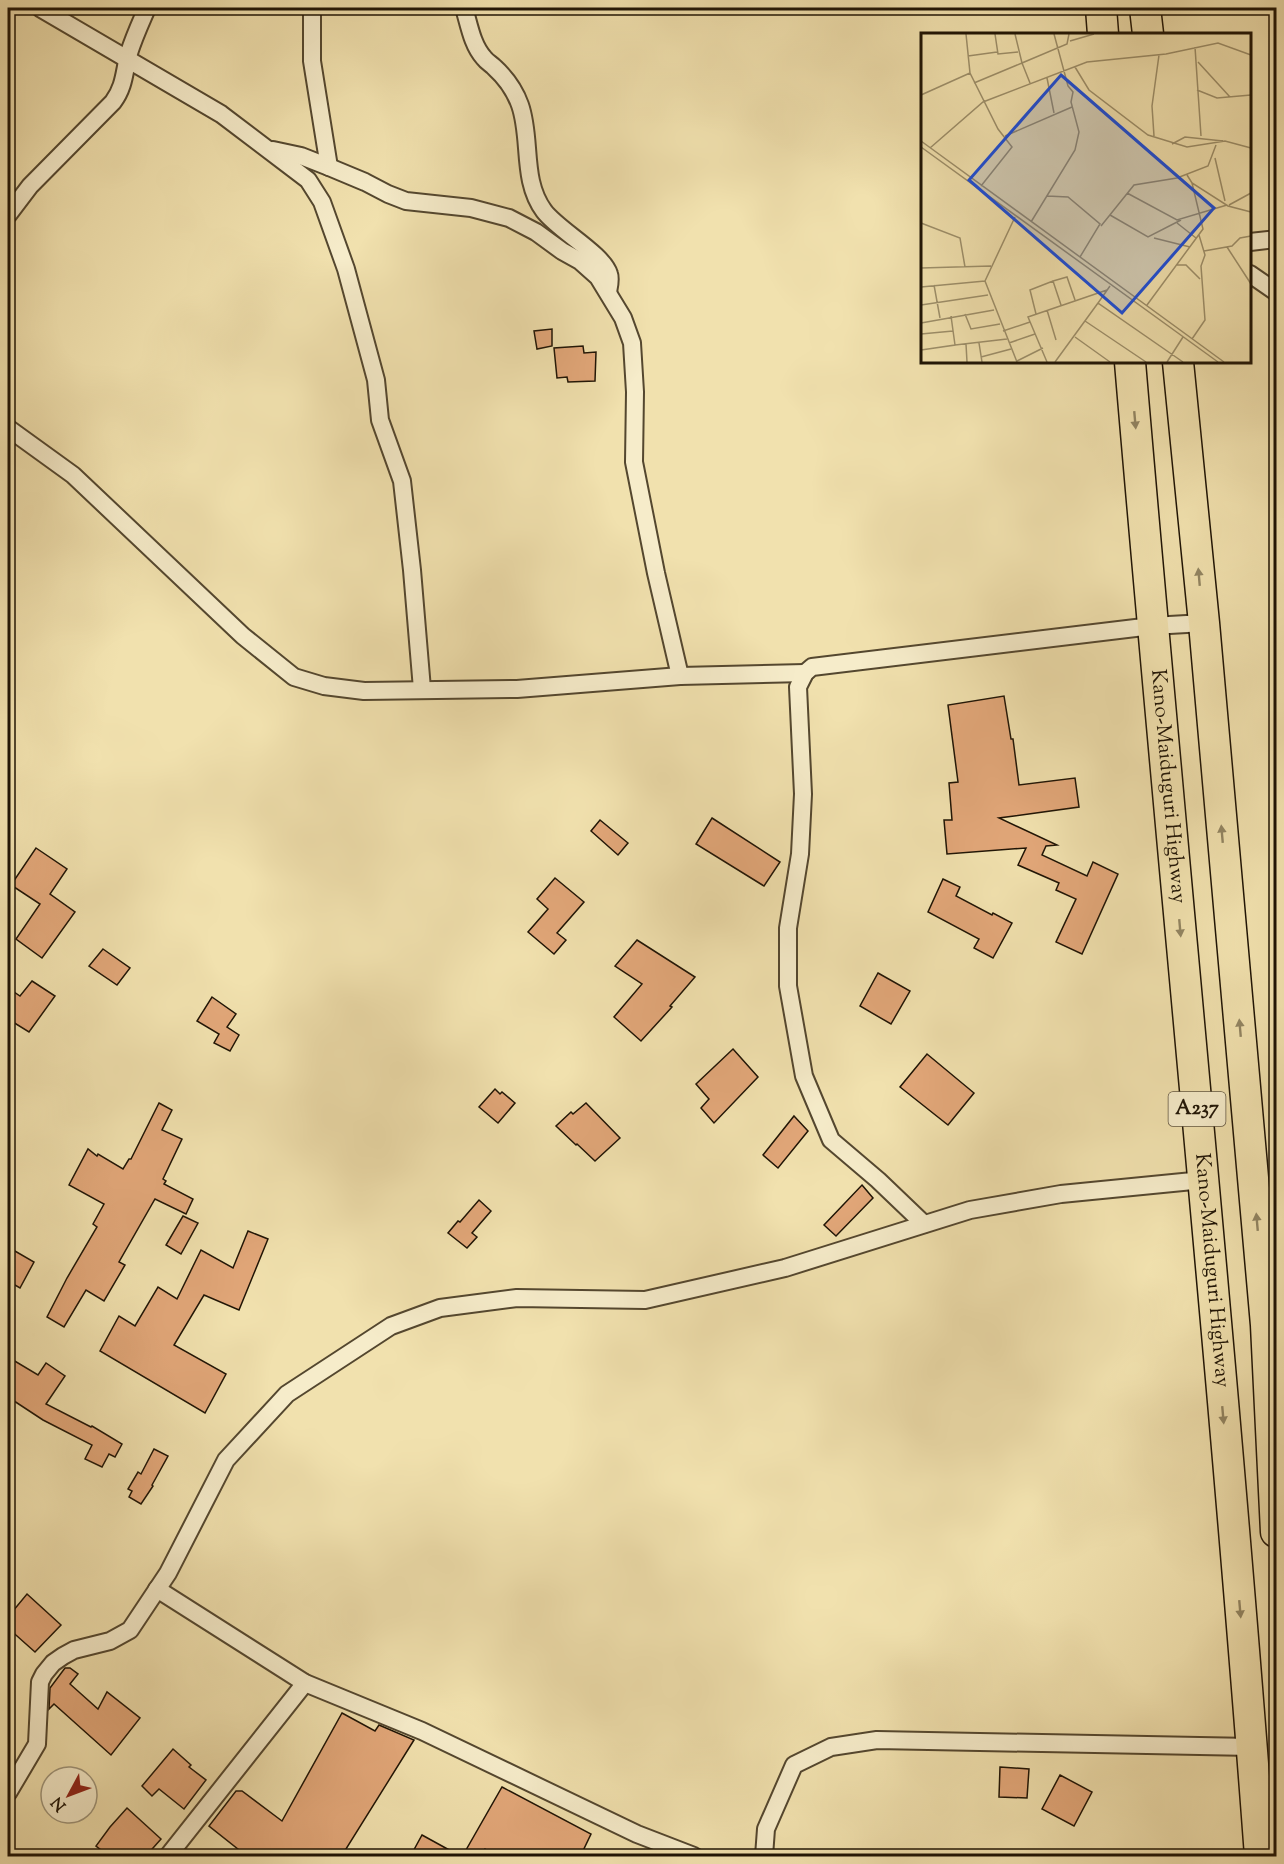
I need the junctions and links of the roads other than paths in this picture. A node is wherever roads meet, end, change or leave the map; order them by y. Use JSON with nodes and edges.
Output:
{"nodes":[{"id":1,"x":40,"y":8,"type":"edge"},
{"id":2,"x":147,"y":8,"type":"edge"},
{"id":3,"x":312,"y":8,"type":"edge"},
{"id":4,"x":464,"y":8,"type":"edge"},
{"id":5,"x":1101,"y":8,"type":"edge"},
{"id":6,"x":1144,"y":8,"type":"edge"},
{"id":7,"x":1103,"y":33,"type":"edge"},
{"id":8,"x":1148,"y":33,"type":"edge"},
{"id":9,"x":128,"y":60,"type":"junction"},
{"id":10,"x":267,"y":148,"type":"junction"},
{"id":11,"x":329,"y":166,"type":"junction"},
{"id":12,"x":8,"y":215,"type":"edge"},
{"id":13,"x":1276,"y":239,"type":"edge"},
{"id":14,"x":1251,"y":242,"type":"edge"},
{"id":15,"x":1251,"y":275,"type":"edge"},
{"id":16,"x":608,"y":292,"type":"junction"},
{"id":17,"x":1276,"y":292,"type":"edge"},
{"id":18,"x":1130,"y":363,"type":"edge"},
{"id":19,"x":1178,"y":363,"type":"edge"},
{"id":20,"x":8,"y":428,"type":"edge"},
{"id":21,"x":1204,"y":623,"type":"junction"},
{"id":22,"x":1152,"y":626,"type":"junction"},
{"id":23,"x":805,"y":673,"type":"junction"},
{"id":24,"x":680,"y":676,"type":"junction"},
{"id":25,"x":422,"y":689,"type":"junction"},
{"id":26,"x":1203,"y":1180,"type":"junction"},
{"id":27,"x":924,"y":1224,"type":"junction"},
{"id":28,"x":1271,"y":1323,"type":"edge"},
{"id":29,"x":1276,"y":1532,"type":"edge"},
{"id":30,"x":157,"y":1590,"type":"junction"},
{"id":31,"x":305,"y":1683,"type":"junction"},
{"id":32,"x":1252,"y":1747,"type":"junction"},
{"id":33,"x":8,"y":1793,"type":"edge"},
{"id":34,"x":168,"y":1857,"type":"edge"},
{"id":35,"x":694,"y":1857,"type":"edge"},
{"id":36,"x":764,"y":1857,"type":"edge"},
{"id":37,"x":1260,"y":1857,"type":"edge"}],
"edges":[{"from":1,"to":9,"type":"street"},
{"from":2,"to":9,"type":"street"},
{"from":3,"to":11,"type":"street"},
{"from":4,"to":16,"type":"street"},
{"from":5,"to":7,"type":"highway"},
{"from":6,"to":8,"type":"highway"},
{"from":9,"to":10,"type":"street"},
{"from":9,"to":12,"type":"street"},
{"from":10,"to":11,"type":"street"},
{"from":10,"to":25,"type":"street"},
{"from":11,"to":16,"type":"street"},
{"from":13,"to":14,"type":"street"},
{"from":15,"to":17,"type":"street"},
{"from":16,"to":24,"type":"street"},
{"from":18,"to":22,"type":"highway","name":"Kano-Maiduguri Highway","number":"A237","one_way":true},
{"from":21,"to":19,"type":"highway","number":"A237","one_way":true},
{"from":20,"to":25,"type":"street"},
{"from":21,"to":22,"type":"street"},
{"from":28,"to":21,"type":"highway","number":"A237","one_way":true},
{"from":22,"to":23,"type":"street"},
{"from":22,"to":26,"type":"highway","name":"Kano-Maiduguri Highway","number":"A237","one_way":true},
{"from":23,"to":24,"type":"street"},
{"from":23,"to":27,"type":"street"},
{"from":24,"to":25,"type":"street"},
{"from":26,"to":27,"type":"street"},
{"from":26,"to":32,"type":"highway","name":"Kano-Maiduguri Highway","number":"A237","one_way":true},
{"from":27,"to":30,"type":"street"},
{"from":28,"to":29,"type":"highway","number":"A237"},
{"from":30,"to":31,"type":"street"},
{"from":30,"to":33,"type":"street"},
{"from":31,"to":34,"type":"street"},
{"from":31,"to":35,"type":"street"},
{"from":32,"to":36,"type":"street"},
{"from":32,"to":37,"type":"highway","name":"Kano-Maiduguri Highway","number":"A237"}]}
